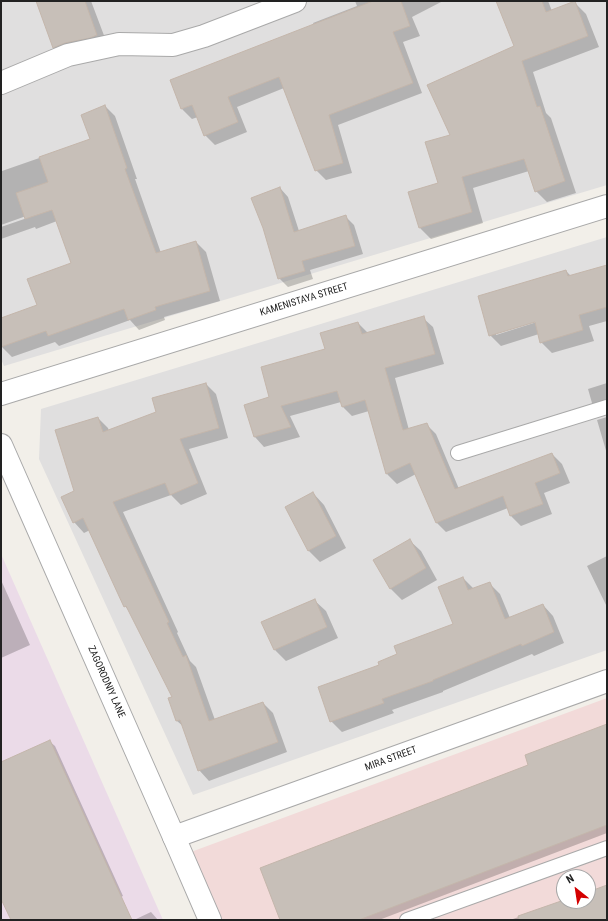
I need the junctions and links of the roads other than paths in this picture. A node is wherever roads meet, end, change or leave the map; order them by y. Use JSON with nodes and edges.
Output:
{"nodes":[{"id":1,"x":295,"y":1,"type":"edge"},
{"id":2,"x":1,"y":83,"type":"edge"},
{"id":3,"x":607,"y":206,"type":"edge"},
{"id":4,"x":1,"y":394,"type":"edge"},
{"id":5,"x":607,"y":407,"type":"edge"},
{"id":6,"x":1,"y":445,"type":"edge"},
{"id":7,"x":458,"y":453,"type":"dead end"},
{"id":8,"x":607,"y":681,"type":"edge"},
{"id":9,"x":174,"y":837,"type":"junction"},
{"id":10,"x":607,"y":848,"type":"edge"},
{"id":11,"x":210,"y":920,"type":"edge"},
{"id":12,"x":407,"y":920,"type":"edge"}],
"edges":[{"from":1,"to":2,"type":"street"},
{"from":3,"to":4,"type":"street","name":"KAMENISTAYA STREET"},
{"from":5,"to":7,"type":"lane"},
{"from":6,"to":9,"type":"street","name":"ZAGORODNIY LANE"},
{"from":8,"to":9,"type":"street","name":"MIRA STREET"},
{"from":9,"to":11,"type":"street","name":"ZAGORODNIY LANE"},
{"from":10,"to":12,"type":"lane"}]}
